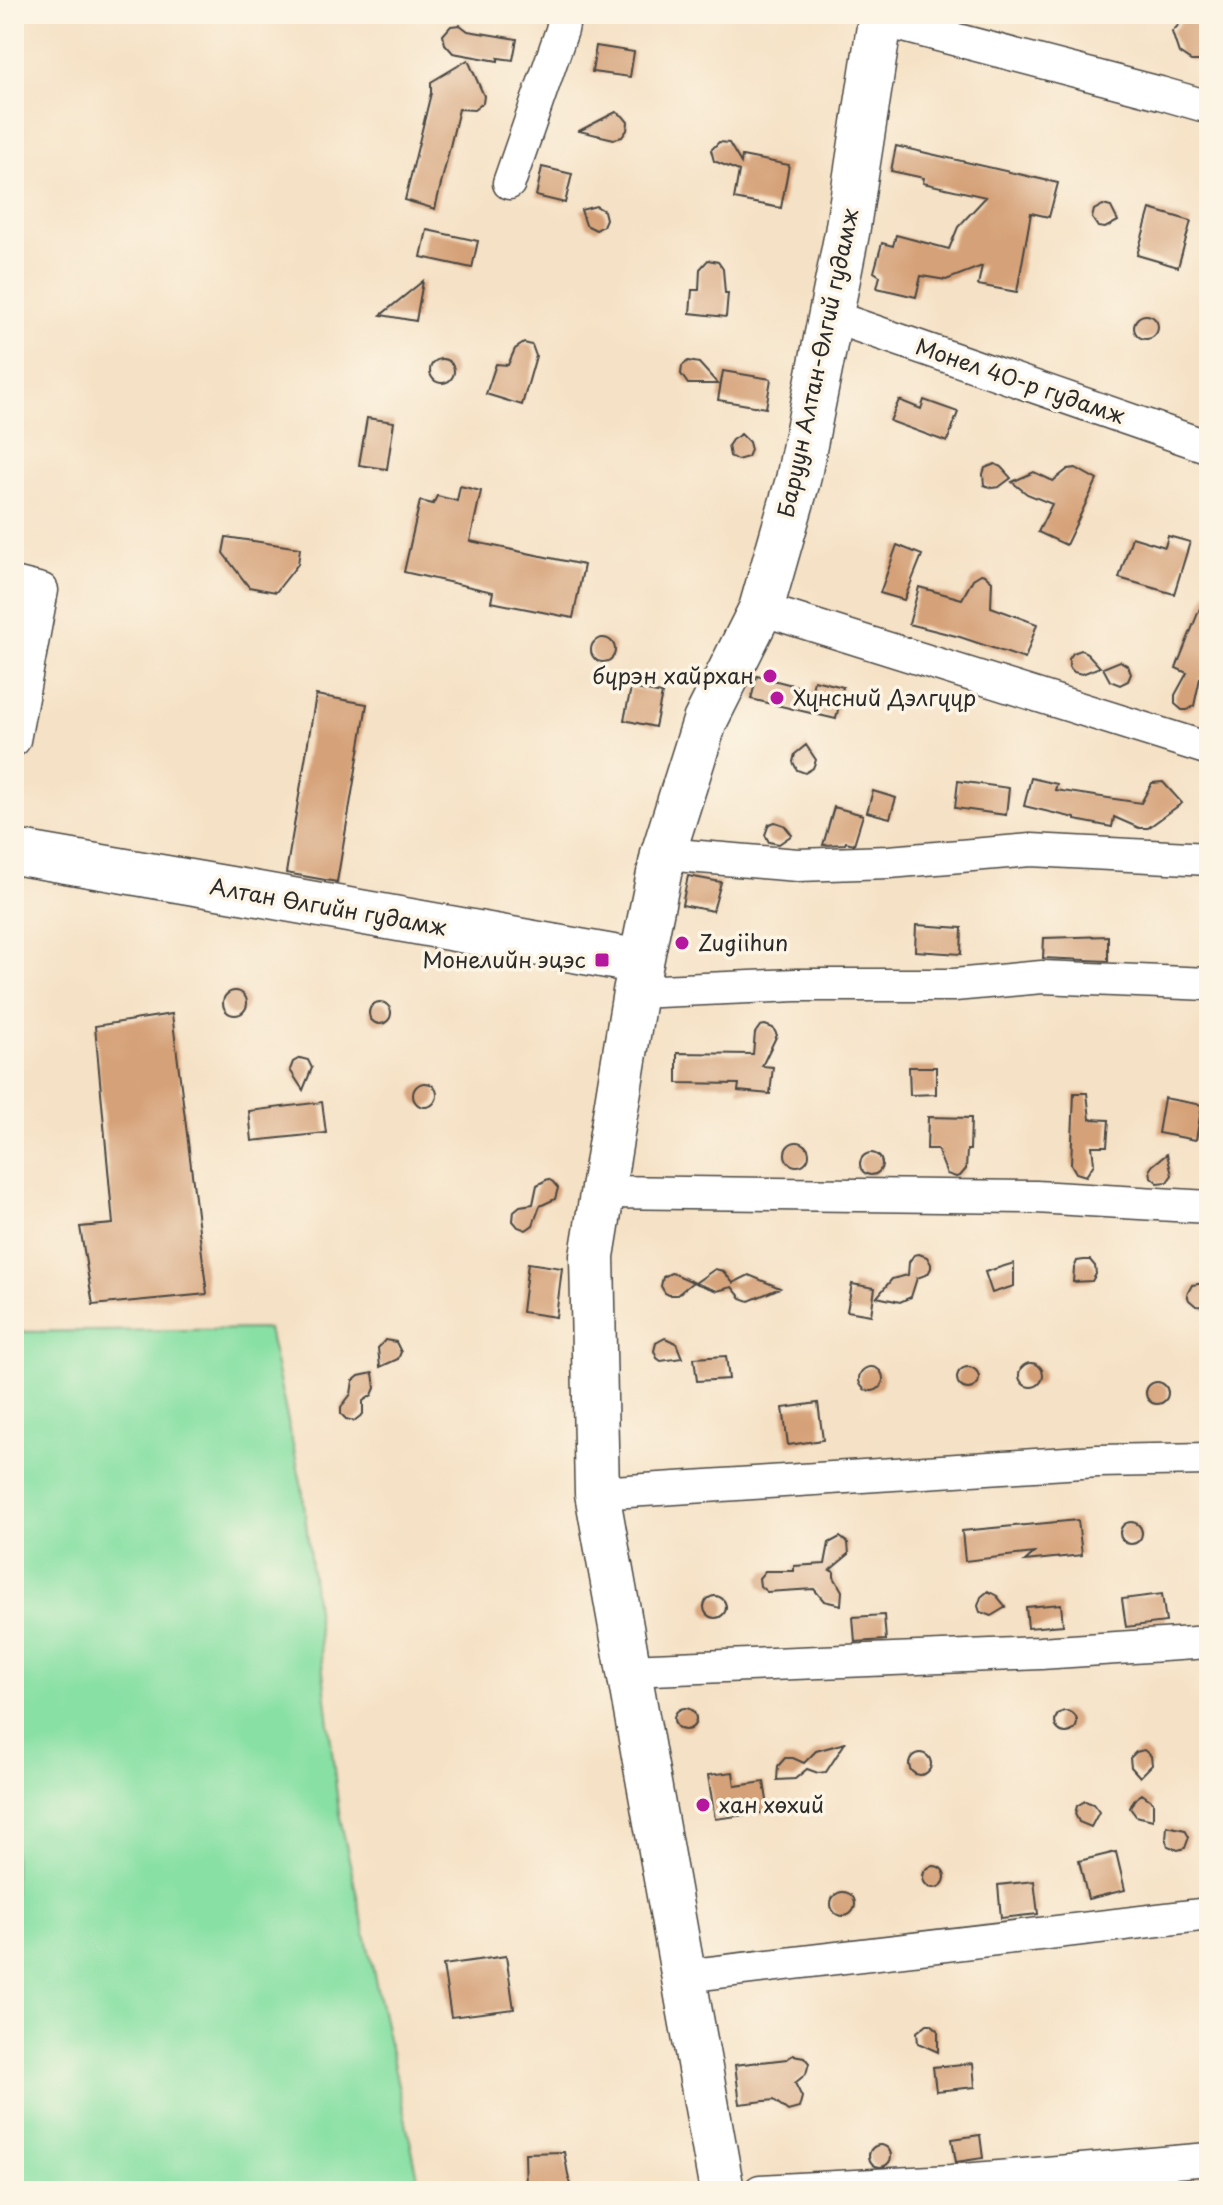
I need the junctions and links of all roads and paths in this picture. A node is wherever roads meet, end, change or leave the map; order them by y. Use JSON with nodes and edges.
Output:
{"nodes":[{"id":1,"x":565,"y":14,"type":"edge"},
{"id":2,"x":881,"y":17,"type":"edge"},
{"id":3,"x":1209,"y":107,"type":"edge"},
{"id":4,"x":509,"y":183,"type":"dead end"},
{"id":5,"x":830,"y":316,"type":"junction"},
{"id":6,"x":1209,"y":447,"type":"edge"},
{"id":7,"x":14,"y":583,"type":"edge"},
{"id":8,"x":761,"y":609,"type":"junction"},
{"id":9,"x":14,"y":740,"type":"edge"},
{"id":10,"x":1209,"y":749,"type":"edge"},
{"id":11,"x":14,"y":852,"type":"edge"},
{"id":12,"x":663,"y":854,"type":"junction"},
{"id":13,"x":1209,"y":859,"type":"edge"},
{"id":14,"x":638,"y":977,"type":"junction"},
{"id":15,"x":1209,"y":984,"type":"edge"},
{"id":16,"x":603,"y":1192,"type":"junction"},
{"id":17,"x":1209,"y":1207,"type":"edge"},
{"id":18,"x":1209,"y":1459,"type":"edge"},
{"id":19,"x":597,"y":1493,"type":"junction"},
{"id":20,"x":1209,"y":1642,"type":"edge"},
{"id":21,"x":628,"y":1670,"type":"junction"},
{"id":22,"x":1209,"y":1914,"type":"edge"},
{"id":23,"x":684,"y":1976,"type":"junction"},
{"id":24,"x":1209,"y":2159,"type":"edge"},
{"id":25,"x":722,"y":2191,"type":"edge"},
{"id":26,"x":760,"y":2191,"type":"edge"}],
"edges":[{"from":1,"to":4,"type":"street"},
{"from":2,"to":3,"type":"street"},
{"from":2,"to":5,"type":"main road","name":"Баруун Алтан-Өлгий гудамж"},
{"from":5,"to":6,"type":"street","name":"Монел 40-р гудамж"},
{"from":5,"to":8,"type":"main road","name":"Баруун Алтан-Өлгий гудамж"},
{"from":7,"to":9,"type":"street"},
{"from":8,"to":10,"type":"street"},
{"from":8,"to":12,"type":"main road","name":"Баруун Алтан-Өлгий гудамж"},
{"from":11,"to":14,"type":"main road","name":"Алтан Өлгийн гудамж"},
{"from":12,"to":13,"type":"street"},
{"from":12,"to":14,"type":"main road","name":"Баруун Алтан-Өлгий гудамж"},
{"from":14,"to":15,"type":"street"},
{"from":14,"to":16,"type":"main road","name":"Баруун Алтан-Өлгий гудамж"},
{"from":16,"to":17,"type":"street"},
{"from":16,"to":19,"type":"main road","name":"Баруун Алтан-Өлгий гудамж"},
{"from":18,"to":19,"type":"street"},
{"from":19,"to":21,"type":"main road","name":"Баруун Алтан-Өлгий гудамж"},
{"from":20,"to":21,"type":"street"},
{"from":21,"to":23,"type":"main road","name":"Баруун Алтан-Өлгий гудамж"},
{"from":22,"to":23,"type":"street"},
{"from":23,"to":25,"type":"main road","name":"Баруун Алтан-Өлгий гудамж"},
{"from":24,"to":26,"type":"street"}]}
